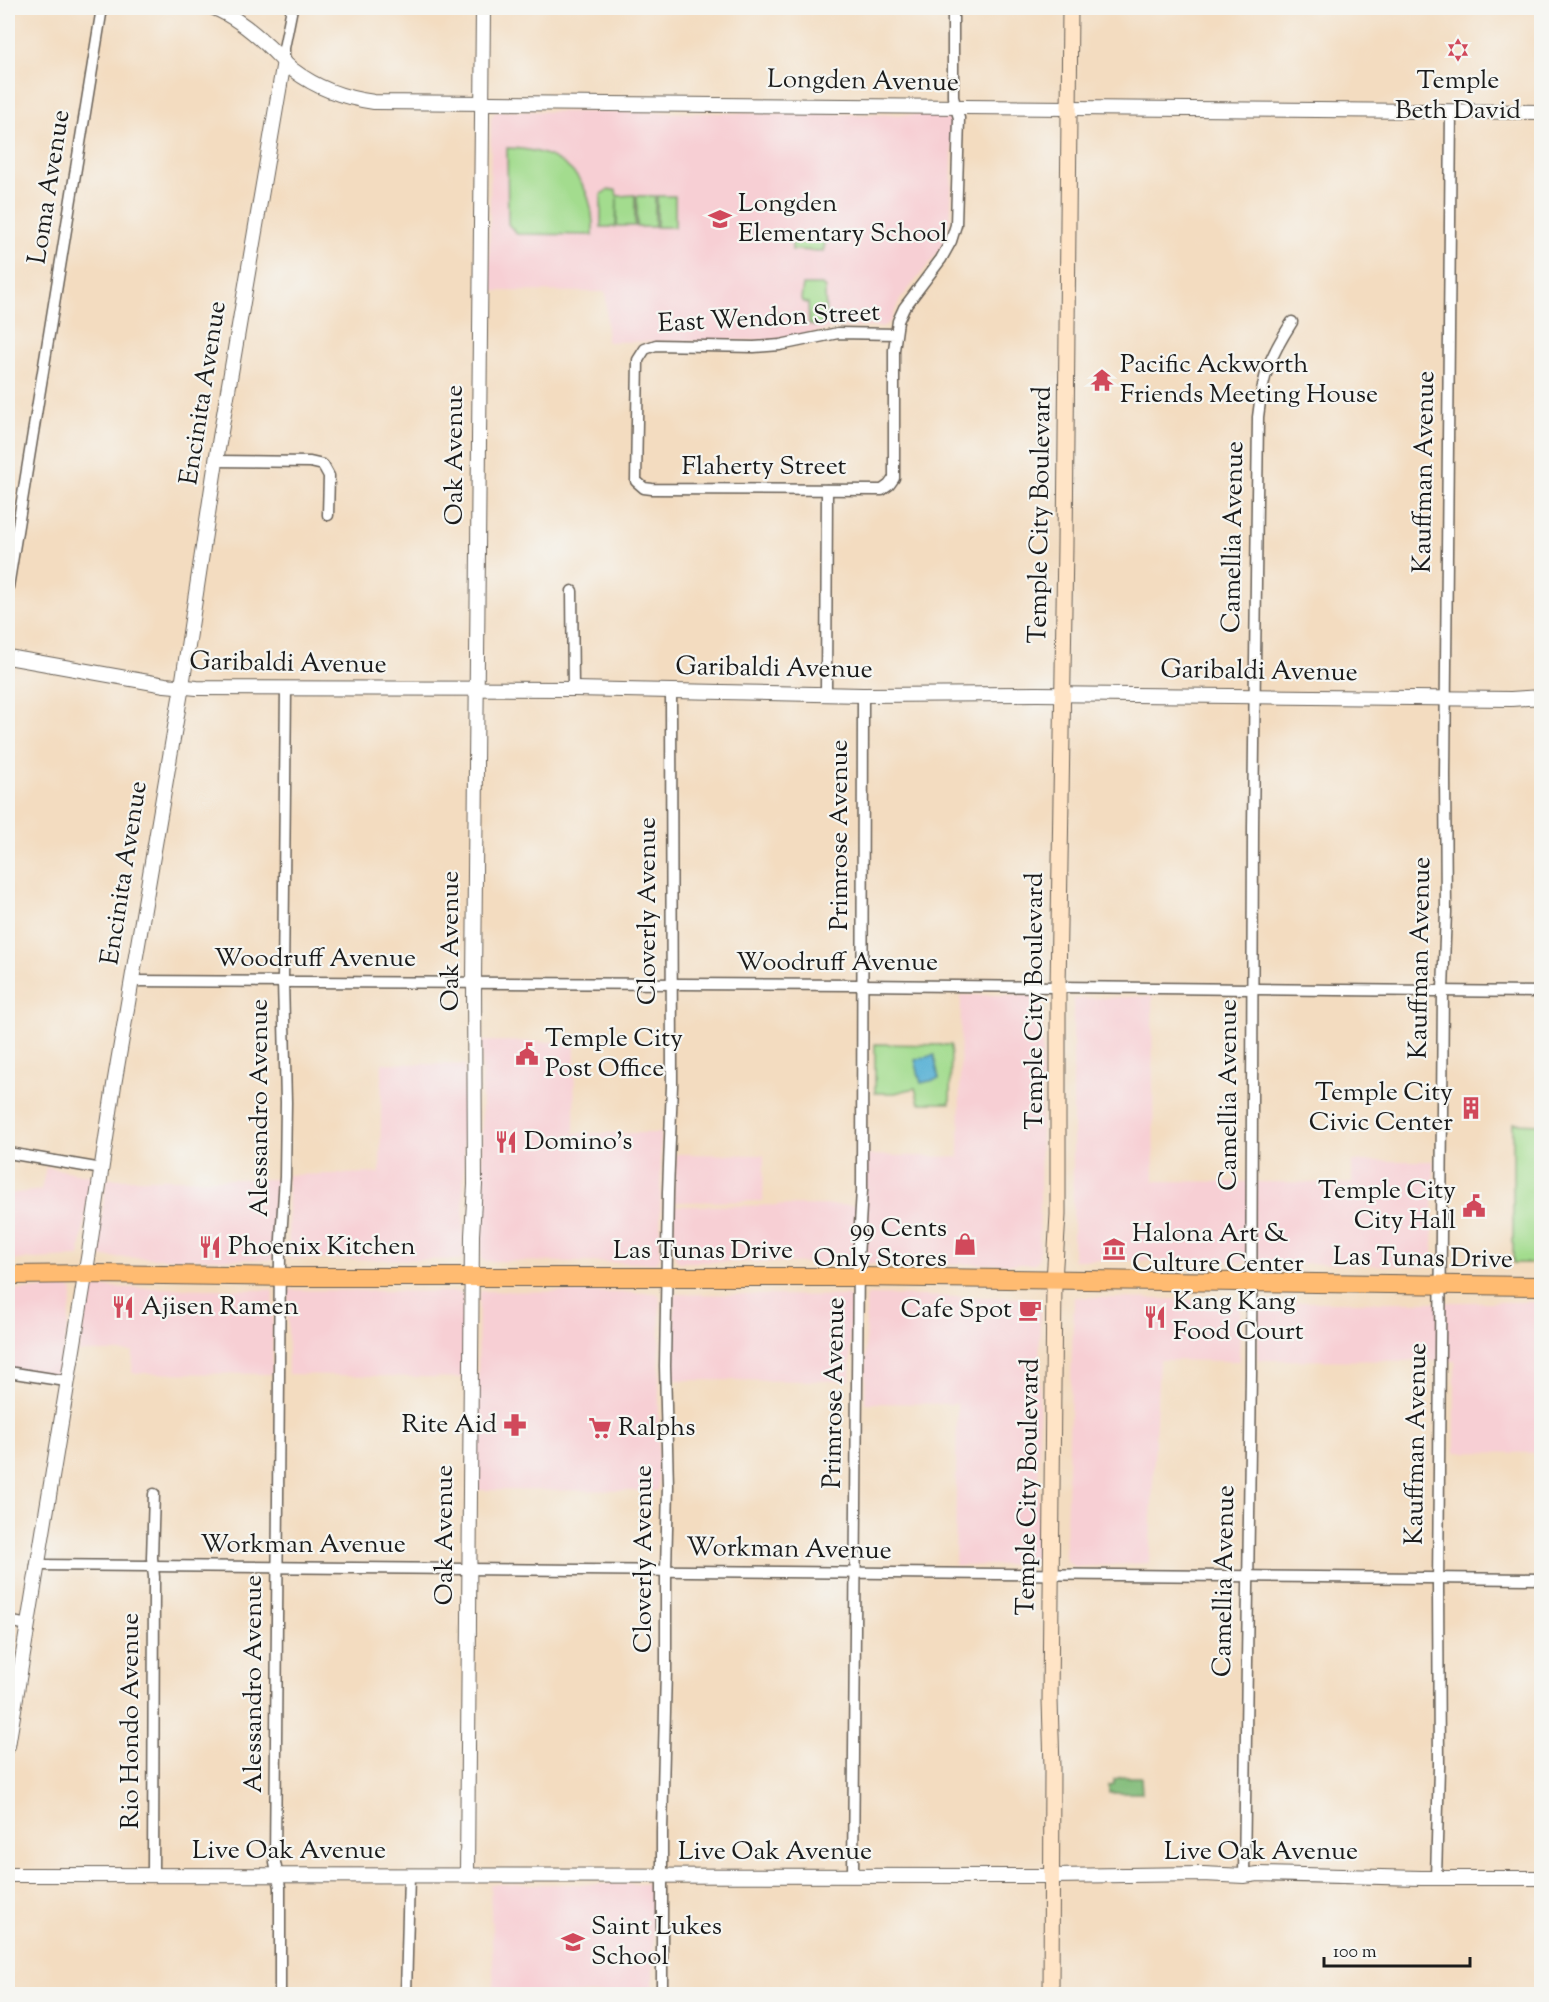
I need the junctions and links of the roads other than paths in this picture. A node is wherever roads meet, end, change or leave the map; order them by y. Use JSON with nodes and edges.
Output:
{"nodes":[{"id":1,"x":102,"y":8,"type":"edge"},
{"id":2,"x":214,"y":8,"type":"edge"},
{"id":3,"x":292,"y":8,"type":"edge"},
{"id":4,"x":483,"y":8,"type":"edge"},
{"id":5,"x":953,"y":8,"type":"edge"},
{"id":6,"x":1070,"y":8,"type":"edge"},
{"id":7,"x":284,"y":61,"type":"junction"},
{"id":8,"x":482,"y":103,"type":"junction"},
{"id":9,"x":955,"y":107,"type":"junction"},
{"id":10,"x":1069,"y":109,"type":"junction"},
{"id":11,"x":1451,"y":111,"type":"junction"},
{"id":12,"x":1542,"y":112,"type":"edge"},
{"id":13,"x":1292,"y":322,"type":"dead end"},
{"id":14,"x":896,"y":334,"type":"junction"},
{"id":15,"x":216,"y":461,"type":"junction"},
{"id":16,"x":638,"y":484,"type":"joint"},
{"id":17,"x":827,"y":490,"type":"junction"},
{"id":18,"x":328,"y":515,"type":"dead end"},
{"id":19,"x":8,"y":586,"type":"edge"},
{"id":20,"x":572,"y":591,"type":"dead end"},
{"id":21,"x":8,"y":657,"type":"edge"},
{"id":22,"x":182,"y":686,"type":"junction"},
{"id":23,"x":286,"y":688,"type":"junction"},
{"id":24,"x":477,"y":689,"type":"junction"},
{"id":25,"x":573,"y":689,"type":"junction"},
{"id":26,"x":671,"y":692,"type":"junction"},
{"id":27,"x":826,"y":693,"type":"junction"},
{"id":28,"x":863,"y":695,"type":"junction"},
{"id":29,"x":1063,"y":695,"type":"junction"},
{"id":30,"x":1255,"y":696,"type":"junction"},
{"id":31,"x":1542,"y":697,"type":"edge"},
{"id":32,"x":1446,"y":698,"type":"junction"},
{"id":33,"x":131,"y":981,"type":"junction"},
{"id":34,"x":283,"y":981,"type":"junction"},
{"id":35,"x":474,"y":982,"type":"junction"},
{"id":36,"x":670,"y":984,"type":"junction"},
{"id":37,"x":861,"y":985,"type":"junction"},
{"id":38,"x":1058,"y":988,"type":"junction"},
{"id":39,"x":1252,"y":990,"type":"junction"},
{"id":40,"x":1443,"y":990,"type":"junction"},
{"id":41,"x":1542,"y":992,"type":"edge"},
{"id":42,"x":8,"y":1153,"type":"edge"},
{"id":43,"x":102,"y":1169,"type":"junction"},
{"id":44,"x":84,"y":1274,"type":"junction"},
{"id":45,"x":8,"y":1275,"type":"edge"},
{"id":46,"x":472,"y":1276,"type":"junction"},
{"id":47,"x":668,"y":1276,"type":"junction"},
{"id":48,"x":281,"y":1277,"type":"junction"},
{"id":49,"x":858,"y":1277,"type":"junction"},
{"id":50,"x":1054,"y":1281,"type":"junction"},
{"id":51,"x":1250,"y":1282,"type":"junction"},
{"id":52,"x":1441,"y":1285,"type":"junction"},
{"id":53,"x":1542,"y":1286,"type":"edge"},
{"id":54,"x":8,"y":1372,"type":"edge"},
{"id":55,"x":66,"y":1381,"type":"junction"},
{"id":56,"x":154,"y":1494,"type":"dead end"},
{"id":57,"x":36,"y":1565,"type":"junction"},
{"id":58,"x":154,"y":1567,"type":"junction"},
{"id":59,"x":278,"y":1567,"type":"junction"},
{"id":60,"x":469,"y":1570,"type":"junction"},
{"id":61,"x":666,"y":1571,"type":"junction"},
{"id":62,"x":855,"y":1573,"type":"junction"},
{"id":63,"x":1052,"y":1575,"type":"junction"},
{"id":64,"x":1247,"y":1576,"type":"junction"},
{"id":65,"x":1438,"y":1578,"type":"junction"},
{"id":66,"x":1542,"y":1579,"type":"edge"},
{"id":67,"x":8,"y":1622,"type":"edge"},
{"id":68,"x":28,"y":1625,"type":"junction"},
{"id":69,"x":8,"y":1746,"type":"edge"},
{"id":70,"x":8,"y":1875,"type":"edge"},
{"id":71,"x":153,"y":1875,"type":"junction"},
{"id":72,"x":277,"y":1875,"type":"junction"},
{"id":73,"x":409,"y":1875,"type":"junction"},
{"id":74,"x":467,"y":1875,"type":"junction"},
{"id":75,"x":662,"y":1876,"type":"junction"},
{"id":76,"x":854,"y":1876,"type":"junction"},
{"id":77,"x":1051,"y":1876,"type":"junction"},
{"id":78,"x":1244,"y":1876,"type":"junction"},
{"id":79,"x":1436,"y":1878,"type":"junction"},
{"id":80,"x":1542,"y":1878,"type":"edge"},
{"id":81,"x":280,"y":1995,"type":"edge"},
{"id":82,"x":406,"y":1995,"type":"edge"},
{"id":83,"x":662,"y":1995,"type":"edge"},
{"id":84,"x":1052,"y":1995,"type":"edge"}],
"edges":[{"from":1,"to":19,"type":"street","name":"Loma Avenue"},
{"from":2,"to":7,"type":"street","name":"Longden Avenue"},
{"from":3,"to":7,"type":"street","name":"Encinita Avenue"},
{"from":4,"to":8,"type":"street","name":"Oak Avenue"},
{"from":5,"to":9,"type":"street"},
{"from":6,"to":10,"type":"main road","name":"Temple City Boulevard"},
{"from":7,"to":8,"type":"street","name":"Longden Avenue"},
{"from":7,"to":15,"type":"street","name":"Encinita Avenue"},
{"from":8,"to":9,"type":"street","name":"Longden Avenue"},
{"from":8,"to":24,"type":"street","name":"Oak Avenue"},
{"from":9,"to":10,"type":"street","name":"Longden Avenue"},
{"from":9,"to":14,"type":"street"},
{"from":10,"to":11,"type":"street","name":"Longden Avenue"},
{"from":10,"to":29,"type":"main road","name":"Temple City Boulevard"},
{"from":11,"to":12,"type":"street","name":"Longden Avenue"},
{"from":11,"to":32,"type":"street","name":"Kauffman Avenue"},
{"from":13,"to":30,"type":"street","name":"Camellia Avenue"},
{"from":14,"to":16,"type":"street","name":"East Wendon Street"},
{"from":14,"to":17,"type":"street","name":"Flaherty Street"},
{"from":15,"to":18,"type":"street"},
{"from":15,"to":22,"type":"street","name":"Encinita Avenue"},
{"from":16,"to":17,"type":"street","name":"Flaherty Street"},
{"from":17,"to":27,"type":"street"},
{"from":20,"to":25,"type":"street"},
{"from":21,"to":22,"type":"street","name":"Garibaldi Avenue"},
{"from":22,"to":23,"type":"street","name":"Garibaldi Avenue"},
{"from":22,"to":33,"type":"street","name":"Encinita Avenue"},
{"from":23,"to":24,"type":"street","name":"Garibaldi Avenue"},
{"from":23,"to":34,"type":"street","name":"Alessandro Avenue"},
{"from":24,"to":25,"type":"street","name":"Garibaldi Avenue"},
{"from":24,"to":35,"type":"street","name":"Oak Avenue"},
{"from":25,"to":26,"type":"street","name":"Garibaldi Avenue"},
{"from":26,"to":27,"type":"street","name":"Garibaldi Avenue"},
{"from":26,"to":36,"type":"street","name":"Cloverly Avenue"},
{"from":27,"to":28,"type":"street","name":"Garibaldi Avenue"},
{"from":28,"to":29,"type":"street","name":"Garibaldi Avenue"},
{"from":28,"to":37,"type":"street","name":"Primrose Avenue"},
{"from":29,"to":30,"type":"street","name":"Garibaldi Avenue"},
{"from":29,"to":38,"type":"main road","name":"Temple City Boulevard"},
{"from":30,"to":32,"type":"street","name":"Garibaldi Avenue"},
{"from":30,"to":39,"type":"street","name":"Camellia Avenue"},
{"from":31,"to":32,"type":"street","name":"Garibaldi Avenue"},
{"from":32,"to":40,"type":"street","name":"Kauffman Avenue"},
{"from":33,"to":34,"type":"street","name":"Woodruff Avenue"},
{"from":33,"to":43,"type":"street","name":"Encinita Avenue"},
{"from":34,"to":35,"type":"street","name":"Woodruff Avenue"},
{"from":34,"to":48,"type":"street","name":"Alessandro Avenue"},
{"from":35,"to":36,"type":"street","name":"Woodruff Avenue"},
{"from":35,"to":46,"type":"street","name":"Oak Avenue"},
{"from":36,"to":37,"type":"street","name":"Woodruff Avenue"},
{"from":36,"to":47,"type":"street","name":"Cloverly Avenue"},
{"from":37,"to":38,"type":"street","name":"Woodruff Avenue"},
{"from":37,"to":49,"type":"street","name":"Primrose Avenue"},
{"from":38,"to":39,"type":"street","name":"Woodruff Avenue"},
{"from":38,"to":50,"type":"main road","name":"Temple City Boulevard"},
{"from":39,"to":40,"type":"street","name":"Woodruff Avenue"},
{"from":39,"to":51,"type":"street","name":"Camellia Avenue"},
{"from":40,"to":41,"type":"street","name":"Woodruff Avenue"},
{"from":40,"to":52,"type":"street","name":"Kauffman Avenue"},
{"from":42,"to":43,"type":"street"},
{"from":43,"to":44,"type":"street","name":"Encinita Avenue"},
{"from":44,"to":45,"type":"main road","name":"Las Tunas Drive"},
{"from":44,"to":48,"type":"main road","name":"Las Tunas Drive"},
{"from":44,"to":55,"type":"street","name":"Encinita Avenue"},
{"from":46,"to":47,"type":"main road","name":"Las Tunas Drive"},
{"from":46,"to":48,"type":"main road","name":"Las Tunas Drive"},
{"from":46,"to":60,"type":"street","name":"Oak Avenue"},
{"from":47,"to":49,"type":"main road","name":"Las Tunas Drive"},
{"from":47,"to":61,"type":"street","name":"Cloverly Avenue"},
{"from":48,"to":59,"type":"street","name":"Alessandro Avenue"},
{"from":49,"to":50,"type":"main road","name":"Las Tunas Drive"},
{"from":49,"to":62,"type":"street","name":"Primrose Avenue"},
{"from":50,"to":51,"type":"main road","name":"Las Tunas Drive"},
{"from":50,"to":63,"type":"main road","name":"Temple City Boulevard"},
{"from":51,"to":52,"type":"main road","name":"Las Tunas Drive"},
{"from":51,"to":64,"type":"street","name":"Camellia Avenue"},
{"from":52,"to":53,"type":"main road","name":"Las Tunas Drive"},
{"from":52,"to":65,"type":"street","name":"Kauffman Avenue"},
{"from":54,"to":55,"type":"street"},
{"from":55,"to":57,"type":"street","name":"Encinita Avenue"},
{"from":56,"to":58,"type":"street","name":"Rio Hondo Avenue"},
{"from":57,"to":58,"type":"street","name":"Workman Avenue"},
{"from":57,"to":68,"type":"street","name":"Encinita Avenue"},
{"from":58,"to":59,"type":"street","name":"Workman Avenue"},
{"from":58,"to":71,"type":"street","name":"Rio Hondo Avenue"},
{"from":59,"to":60,"type":"street","name":"Workman Avenue"},
{"from":59,"to":72,"type":"street","name":"Alessandro Avenue"},
{"from":60,"to":61,"type":"street","name":"Workman Avenue"},
{"from":60,"to":74,"type":"street","name":"Oak Avenue"},
{"from":61,"to":62,"type":"street","name":"Workman Avenue"},
{"from":61,"to":75,"type":"street","name":"Cloverly Avenue"},
{"from":62,"to":63,"type":"street","name":"Workman Avenue"},
{"from":62,"to":76,"type":"street","name":"Primrose Avenue"},
{"from":63,"to":64,"type":"street","name":"Workman Avenue"},
{"from":63,"to":77,"type":"main road","name":"Temple City Boulevard"},
{"from":64,"to":65,"type":"street","name":"Workman Avenue"},
{"from":64,"to":78,"type":"street","name":"Camellia Avenue"},
{"from":65,"to":66,"type":"street","name":"Workman Avenue"},
{"from":65,"to":79,"type":"street","name":"Kauffman Avenue"},
{"from":67,"to":68,"type":"street"},
{"from":68,"to":69,"type":"street","name":"Encinita Avenue"},
{"from":70,"to":71,"type":"street","name":"Live Oak Avenue"},
{"from":71,"to":72,"type":"street","name":"Live Oak Avenue"},
{"from":72,"to":73,"type":"street","name":"Live Oak Avenue"},
{"from":72,"to":81,"type":"street","name":"Alessandro Avenue"},
{"from":73,"to":74,"type":"street","name":"Live Oak Avenue"},
{"from":73,"to":82,"type":"street"},
{"from":74,"to":75,"type":"street","name":"Live Oak Avenue"},
{"from":75,"to":76,"type":"street","name":"Live Oak Avenue"},
{"from":75,"to":83,"type":"street","name":"Cloverly Avenue"},
{"from":76,"to":77,"type":"street","name":"Live Oak Avenue"},
{"from":77,"to":78,"type":"street","name":"Live Oak Avenue"},
{"from":77,"to":84,"type":"main road","name":"Temple City Boulevard"},
{"from":78,"to":79,"type":"street","name":"Live Oak Avenue"},
{"from":79,"to":80,"type":"street","name":"Live Oak Avenue"}]}
